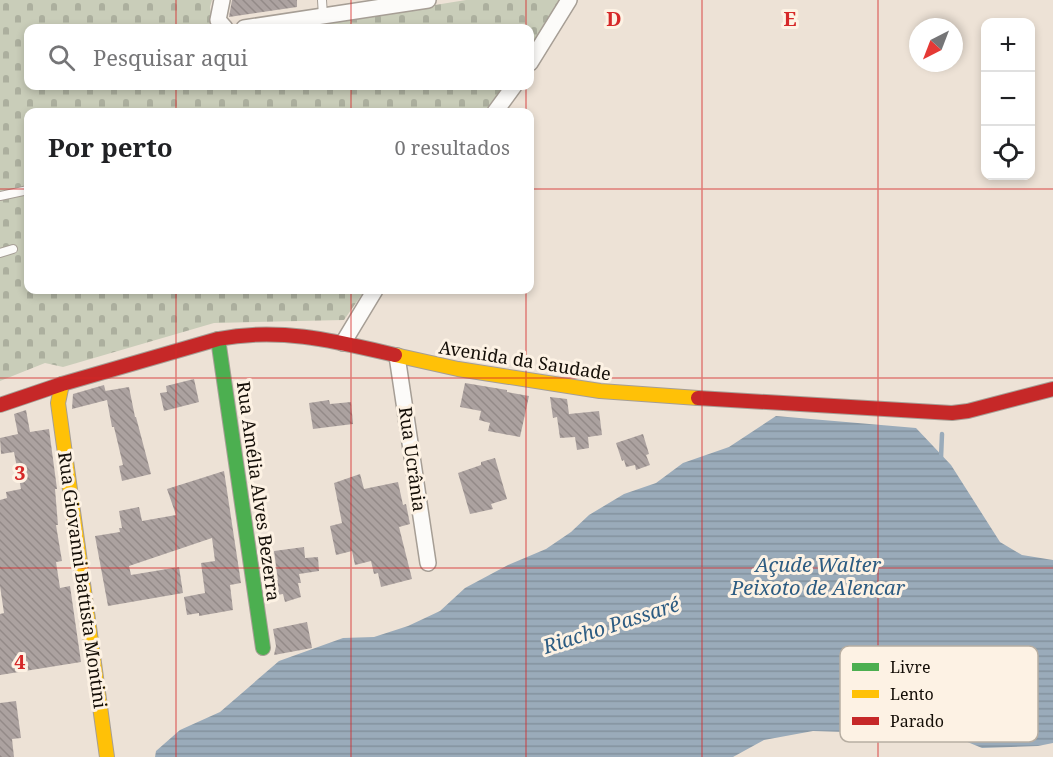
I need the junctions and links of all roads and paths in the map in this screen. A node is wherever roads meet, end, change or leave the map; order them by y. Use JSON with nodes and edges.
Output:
{"nodes":[{"id":1,"x":222,"y":0,"type":"edge"},
{"id":2,"x":322,"y":0,"type":"edge"},
{"id":3,"x":423,"y":0,"type":"edge"},
{"id":4,"x":428,"y":0,"type":"edge"},
{"id":5,"x":569,"y":0,"type":"edge"},
{"id":6,"x":391,"y":3,"type":"edge"},
{"id":7,"x":323,"y":16,"type":"junction"},
{"id":8,"x":222,"y":24,"type":"edge"},
{"id":9,"x":270,"y":24,"type":"edge"},
{"id":10,"x":534,"y":57,"type":"edge"},
{"id":11,"x":511,"y":90,"type":"edge"},
{"id":12,"x":498,"y":108,"type":"edge"},
{"id":13,"x":24,"y":191,"type":"edge"},
{"id":14,"x":0,"y":196,"type":"edge"},
{"id":15,"x":13,"y":249,"type":"dead end"},
{"id":16,"x":0,"y":253,"type":"edge"},
{"id":17,"x":373,"y":294,"type":"edge"},
{"id":18,"x":218,"y":339,"type":"junction"},
{"id":19,"x":343,"y":343,"type":"junction"},
{"id":20,"x":397,"y":356,"type":"junction"},
{"id":21,"x":56,"y":386,"type":"junction"},
{"id":22,"x":1053,"y":389,"type":"edge"},
{"id":23,"x":58,"y":403,"type":"joint"},
{"id":24,"x":0,"y":405,"type":"edge"},
{"id":25,"x":428,"y":562,"type":"dead end"},
{"id":26,"x":263,"y":648,"type":"dead end"},
{"id":27,"x":107,"y":757,"type":"edge"}],
"edges":[{"from":1,"to":8,"type":"street"},
{"from":2,"to":7,"type":"lane"},
{"from":3,"to":4,"type":"street"},
{"from":3,"to":6,"type":"street"},
{"from":5,"to":10,"type":"street"},
{"from":6,"to":7,"type":"street"},
{"from":7,"to":9,"type":"street"},
{"from":11,"to":12,"type":"street"},
{"from":13,"to":14,"type":"lane"},
{"from":15,"to":16,"type":"lane"},
{"from":17,"to":19,"type":"street"},
{"from":18,"to":19,"type":"street","name":"Avenida da Saudade"},
{"from":18,"to":21,"type":"street","name":"Avenida da Saudade"},
{"from":18,"to":26,"type":"street","name":"Rua Amélia Alves Bezerra"},
{"from":19,"to":20,"type":"street","name":"Avenida da Saudade"},
{"from":20,"to":22,"type":"street","name":"Avenida da Saudade"},
{"from":20,"to":25,"type":"street","name":"Rua Ucrânia"},
{"from":21,"to":23,"type":"street","name":"Rua Giovanni Battista Montini"},
{"from":21,"to":24,"type":"street","name":"Avenida da Saudade"},
{"from":23,"to":27,"type":"street","name":"Rua Giovanni Battista Montini"}]}
